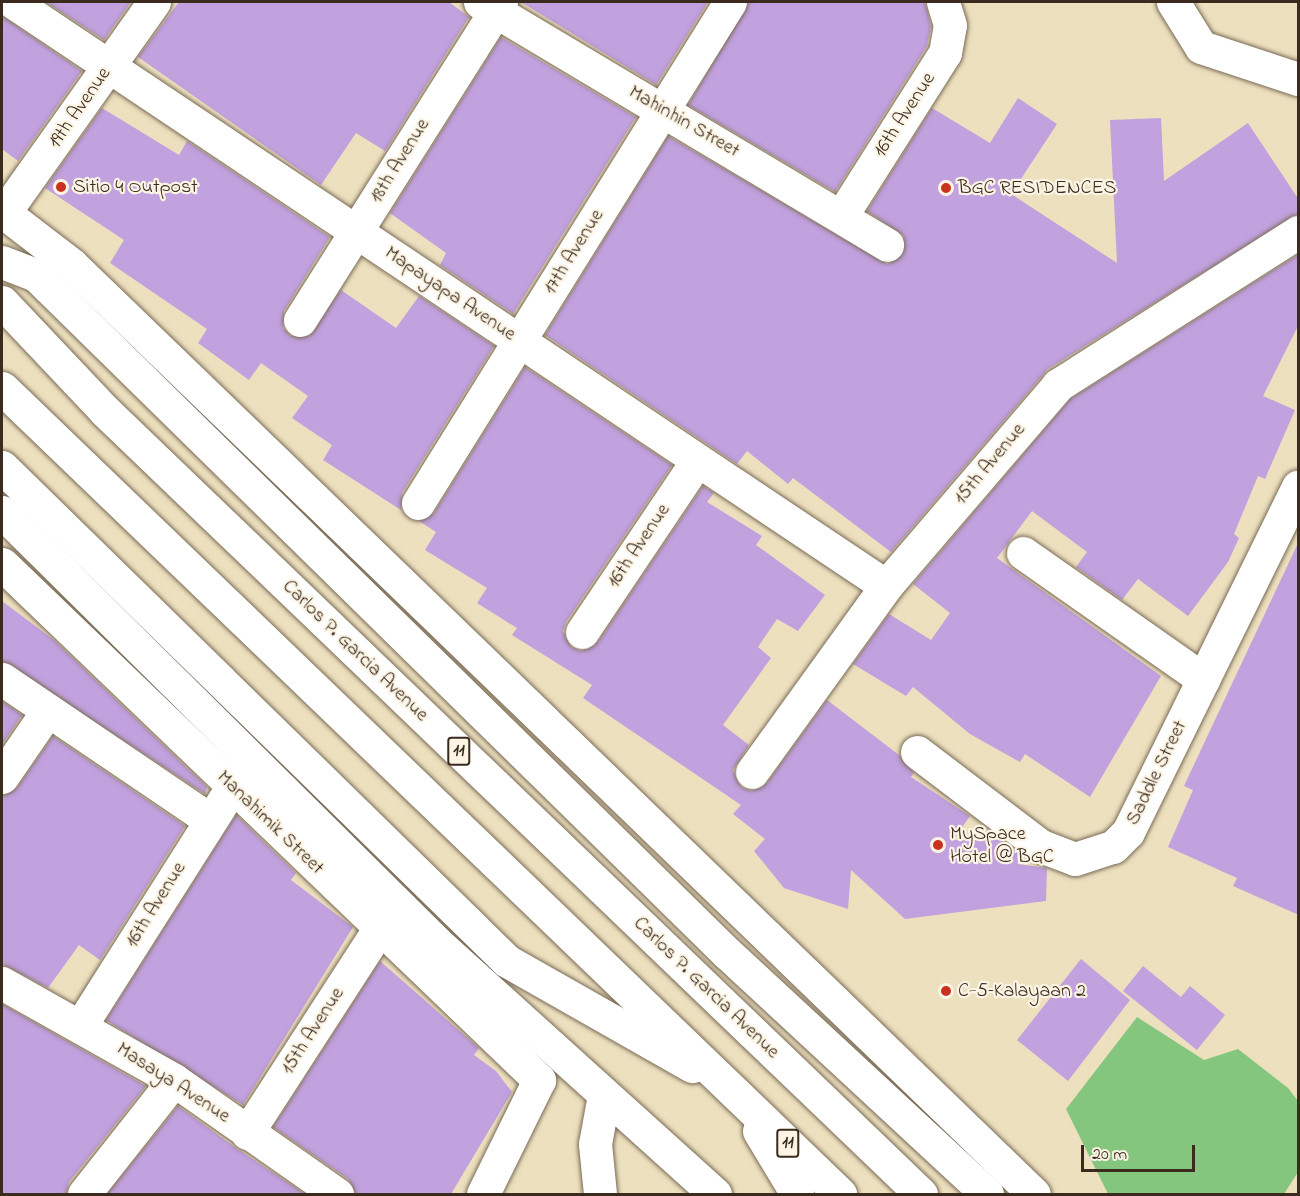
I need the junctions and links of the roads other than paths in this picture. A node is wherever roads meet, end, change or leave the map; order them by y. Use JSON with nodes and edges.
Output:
{"nodes":[{"id":1,"x":13,"y":2,"type":"edge"},
{"id":2,"x":154,"y":2,"type":"edge"},
{"id":3,"x":730,"y":2,"type":"edge"},
{"id":4,"x":1173,"y":2,"type":"edge"},
{"id":5,"x":492,"y":5,"type":"edge"},
{"id":6,"x":946,"y":5,"type":"edge"},
{"id":7,"x":108,"y":68,"type":"junction"},
{"id":8,"x":1299,"y":79,"type":"edge"},
{"id":9,"x":663,"y":109,"type":"junction"},
{"id":10,"x":3,"y":212,"type":"edge"},
{"id":11,"x":842,"y":215,"type":"junction"},
{"id":12,"x":357,"y":230,"type":"junction"},
{"id":13,"x":1299,"y":232,"type":"edge"},
{"id":14,"x":887,"y":245,"type":"dead end"},
{"id":15,"x":2,"y":262,"type":"edge"},
{"id":16,"x":2,"y":302,"type":"edge"},
{"id":17,"x":300,"y":320,"type":"dead end"},
{"id":18,"x":518,"y":341,"type":"junction"},
{"id":19,"x":2,"y":388,"type":"edge"},
{"id":20,"x":697,"y":460,"type":"junction"},
{"id":21,"x":2,"y":467,"type":"edge"},
{"id":22,"x":1299,"y":487,"type":"edge"},
{"id":23,"x":418,"y":503,"type":"dead end"},
{"id":24,"x":2,"y":512,"type":"edge"},
{"id":25,"x":1023,"y":553,"type":"dead end"},
{"id":26,"x":2,"y":564,"type":"edge"},
{"id":27,"x":886,"y":586,"type":"junction"},
{"id":28,"x":582,"y":632,"type":"dead end"},
{"id":29,"x":2,"y":679,"type":"edge"},
{"id":30,"x":1203,"y":679,"type":"junction"},
{"id":31,"x":48,"y":710,"type":"junction"},
{"id":32,"x":917,"y":752,"type":"dead end"},
{"id":33,"x":752,"y":772,"type":"dead end"},
{"id":34,"x":2,"y":777,"type":"edge"},
{"id":35,"x":232,"y":787,"type":"junction"},
{"id":36,"x":210,"y":820,"type":"junction"},
{"id":37,"x":379,"y":929,"type":"junction"},
{"id":38,"x":2,"y":983,"type":"edge"},
{"id":39,"x":81,"y":1025,"type":"junction"},
{"id":40,"x":174,"y":1080,"type":"junction"},
{"id":41,"x":736,"y":1092,"type":"junction"},
{"id":42,"x":604,"y":1095,"type":"junction"},
{"id":43,"x":247,"y":1133,"type":"junction"},
{"id":44,"x":293,"y":1183,"type":"edge"},
{"id":45,"x":977,"y":1185,"type":"edge"},
{"id":46,"x":84,"y":1194,"type":"edge"},
{"id":47,"x":337,"y":1194,"type":"edge"},
{"id":48,"x":483,"y":1194,"type":"edge"},
{"id":49,"x":600,"y":1194,"type":"edge"},
{"id":50,"x":715,"y":1194,"type":"edge"},
{"id":51,"x":797,"y":1194,"type":"edge"},
{"id":52,"x":840,"y":1194,"type":"edge"},
{"id":53,"x":921,"y":1194,"type":"edge"},
{"id":54,"x":997,"y":1194,"type":"edge"},
{"id":55,"x":1034,"y":1194,"type":"edge"}],
"edges":[{"from":1,"to":7,"type":"main road","name":"Mapayapa Avenue"},
{"from":2,"to":7,"type":"main road","name":"19th Avenue"},
{"from":3,"to":9,"type":"main road","name":"17th Avenue"},
{"from":4,"to":8,"type":"main road"},
{"from":5,"to":9,"type":"main road","name":"Mahinhin Street"},
{"from":5,"to":12,"type":"main road","name":"18th Avenue"},
{"from":6,"to":11,"type":"main road","name":"16th Avenue"},
{"from":7,"to":10,"type":"main road","name":"19th Avenue"},
{"from":7,"to":12,"type":"main road","name":"Mapayapa Avenue"},
{"from":9,"to":11,"type":"main road","name":"Mahinhin Street"},
{"from":9,"to":18,"type":"main road","name":"17th Avenue"},
{"from":10,"to":55,"type":"main road"},
{"from":11,"to":14,"type":"main road","name":"Mahinhin Street"},
{"from":12,"to":17,"type":"main road","name":"18th Avenue"},
{"from":12,"to":18,"type":"main road","name":"Mapayapa Avenue"},
{"from":13,"to":27,"type":"main road","name":"15th Avenue"},
{"from":15,"to":45,"type":"main road"},
{"from":16,"to":53,"type":"main road","name":"Carlos P. Garcia Avenue","number":"11"},
{"from":18,"to":20,"type":"main road","name":"Mapayapa Avenue"},
{"from":18,"to":23,"type":"main road","name":"17th Avenue"},
{"from":19,"to":41,"type":"main road","number":"11"},
{"from":20,"to":27,"type":"main road","name":"Mapayapa Avenue"},
{"from":20,"to":28,"type":"main road","name":"16th Avenue"},
{"from":21,"to":41,"type":"main road"},
{"from":22,"to":30,"type":"main road","name":"Saddle Street"},
{"from":24,"to":42,"type":"main road"},
{"from":25,"to":30,"type":"main road"},
{"from":26,"to":35,"type":"main road","name":"Manahimik Street"},
{"from":27,"to":33,"type":"main road","name":"15th Avenue"},
{"from":29,"to":31,"type":"main road"},
{"from":30,"to":32,"type":"main road","name":"Saddle Street"},
{"from":31,"to":34,"type":"main road"},
{"from":31,"to":36,"type":"main road"},
{"from":35,"to":36,"type":"main road","name":"16th Avenue"},
{"from":35,"to":37,"type":"main road","name":"Manahimik Street"},
{"from":36,"to":39,"type":"main road","name":"16th Avenue"},
{"from":37,"to":43,"type":"main road","name":"15th Avenue"},
{"from":37,"to":48,"type":"main road","name":"Manahimik Street"},
{"from":38,"to":39,"type":"main road","name":"Masaya Avenue"},
{"from":39,"to":40,"type":"main road","name":"Masaya Avenue"},
{"from":40,"to":43,"type":"main road","name":"Masaya Avenue"},
{"from":40,"to":46,"type":"main road"},
{"from":41,"to":51,"type":"main road"},
{"from":41,"to":52,"type":"main road","number":"11"},
{"from":42,"to":49,"type":"main road"},
{"from":42,"to":50,"type":"main road"},
{"from":43,"to":44,"type":"main road","name":"Masaya Avenue"},
{"from":44,"to":47,"type":"main road","name":"Masaya Avenue"},
{"from":45,"to":54,"type":"main road"}]}
